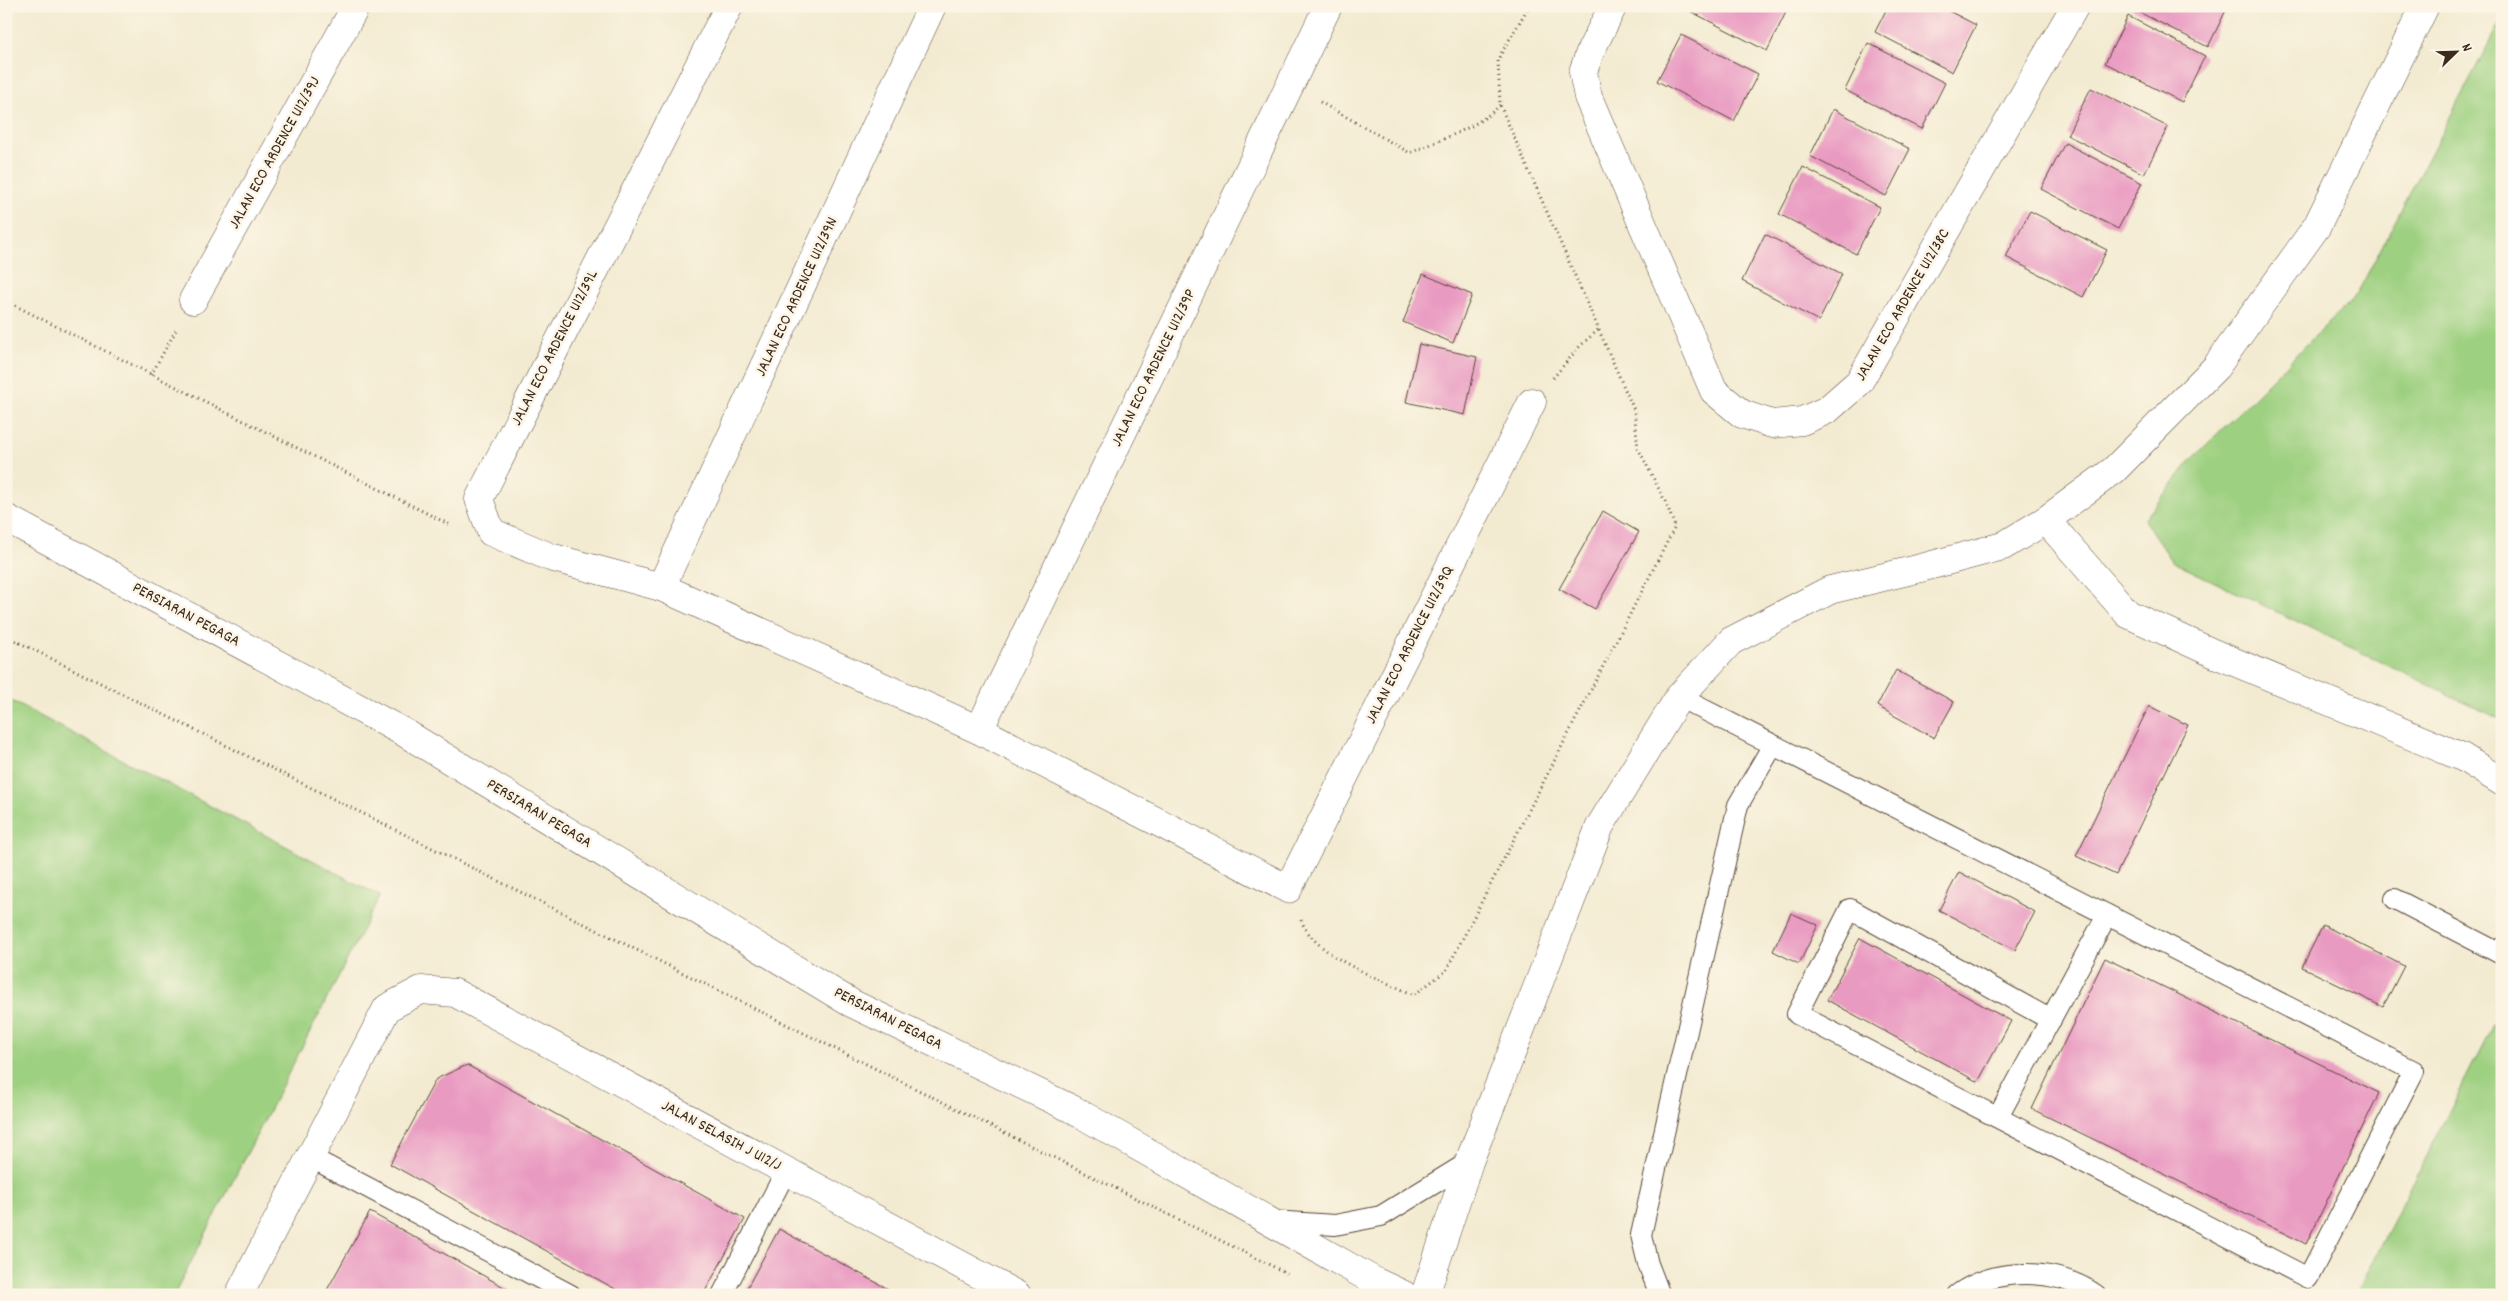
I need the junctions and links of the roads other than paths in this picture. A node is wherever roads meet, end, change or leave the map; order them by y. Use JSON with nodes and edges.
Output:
{"nodes":[{"id":1,"x":356,"y":6,"type":"edge"},
{"id":2,"x":729,"y":6,"type":"edge"},
{"id":3,"x":932,"y":6,"type":"edge"},
{"id":4,"x":1328,"y":6,"type":"edge"},
{"id":5,"x":1613,"y":6,"type":"edge"},
{"id":6,"x":2075,"y":6,"type":"edge"},
{"id":7,"x":2425,"y":6,"type":"edge"},
{"id":8,"x":193,"y":300,"type":"road end"},
{"id":9,"x":1532,"y":402,"type":"road end"},
{"id":10,"x":6,"y":518,"type":"edge"},
{"id":11,"x":2046,"y":520,"type":"junction"},
{"id":12,"x":662,"y":587,"type":"junction"},
{"id":13,"x":1679,"y":697,"type":"junction"},
{"id":14,"x":979,"y":730,"type":"junction"},
{"id":15,"x":1773,"y":745,"type":"junction"},
{"id":16,"x":2502,"y":782,"type":"edge"},
{"id":17,"x":2395,"y":899,"type":"dead end"},
{"id":18,"x":2107,"y":915,"type":"junction"},
{"id":19,"x":2502,"y":948,"type":"edge"},
{"id":20,"x":2051,"y":1020,"type":"junction"},
{"id":21,"x":1998,"y":1118,"type":"junction"},
{"id":22,"x":310,"y":1157,"type":"junction"},
{"id":23,"x":1469,"y":1162,"type":"junction"},
{"id":24,"x":786,"y":1171,"type":"junction"},
{"id":25,"x":1268,"y":1220,"type":"junction"},
{"id":26,"x":239,"y":1295,"type":"edge"},
{"id":27,"x":571,"y":1295,"type":"edge"},
{"id":28,"x":722,"y":1295,"type":"edge"},
{"id":29,"x":1017,"y":1295,"type":"edge"},
{"id":30,"x":1404,"y":1295,"type":"edge"},
{"id":31,"x":1425,"y":1295,"type":"edge"},
{"id":32,"x":1660,"y":1295,"type":"edge"},
{"id":33,"x":1957,"y":1295,"type":"edge"},
{"id":34,"x":2096,"y":1295,"type":"edge"}],
"edges":[{"from":1,"to":8,"type":"street","name":"JALAN ECO ARDENCE U12/39J"},
{"from":2,"to":12,"type":"street","name":"JALAN ECO ARDENCE U12/39L"},
{"from":3,"to":12,"type":"street","name":"JALAN ECO ARDENCE U12/39N"},
{"from":4,"to":14,"type":"street","name":"JALAN ECO ARDENCE U12/39P"},
{"from":5,"to":6,"type":"street","name":"JALAN ECO ARDENCE U12/38C"},
{"from":7,"to":11,"type":"street"},
{"from":9,"to":14,"type":"street","name":"JALAN ECO ARDENCE U12/39Q"},
{"from":10,"to":25,"type":"street","name":"PERSIARAN PEGAGA"},
{"from":11,"to":13,"type":"street"},
{"from":11,"to":16,"type":"street"},
{"from":12,"to":14,"type":"street"},
{"from":13,"to":15,"type":"lane"},
{"from":13,"to":23,"type":"street"},
{"from":15,"to":18,"type":"lane"},
{"from":15,"to":32,"type":"lane"},
{"from":17,"to":19,"type":"lane"},
{"from":18,"to":20,"type":"lane"},
{"from":18,"to":21,"type":"lane"},
{"from":20,"to":21,"type":"lane"},
{"from":20,"to":21,"type":"lane"},
{"from":22,"to":24,"type":"street","name":"JALAN SELASIH J U12/J"},
{"from":22,"to":26,"type":"street"},
{"from":22,"to":27,"type":"lane"},
{"from":23,"to":25,"type":"lane"},
{"from":23,"to":31,"type":"street"},
{"from":24,"to":28,"type":"lane"},
{"from":24,"to":29,"type":"street","name":"JALAN SELASIH J U12/J"},
{"from":25,"to":30,"type":"street","name":"PERSIARAN PEGAGA"},
{"from":33,"to":34,"type":"lane"}]}
